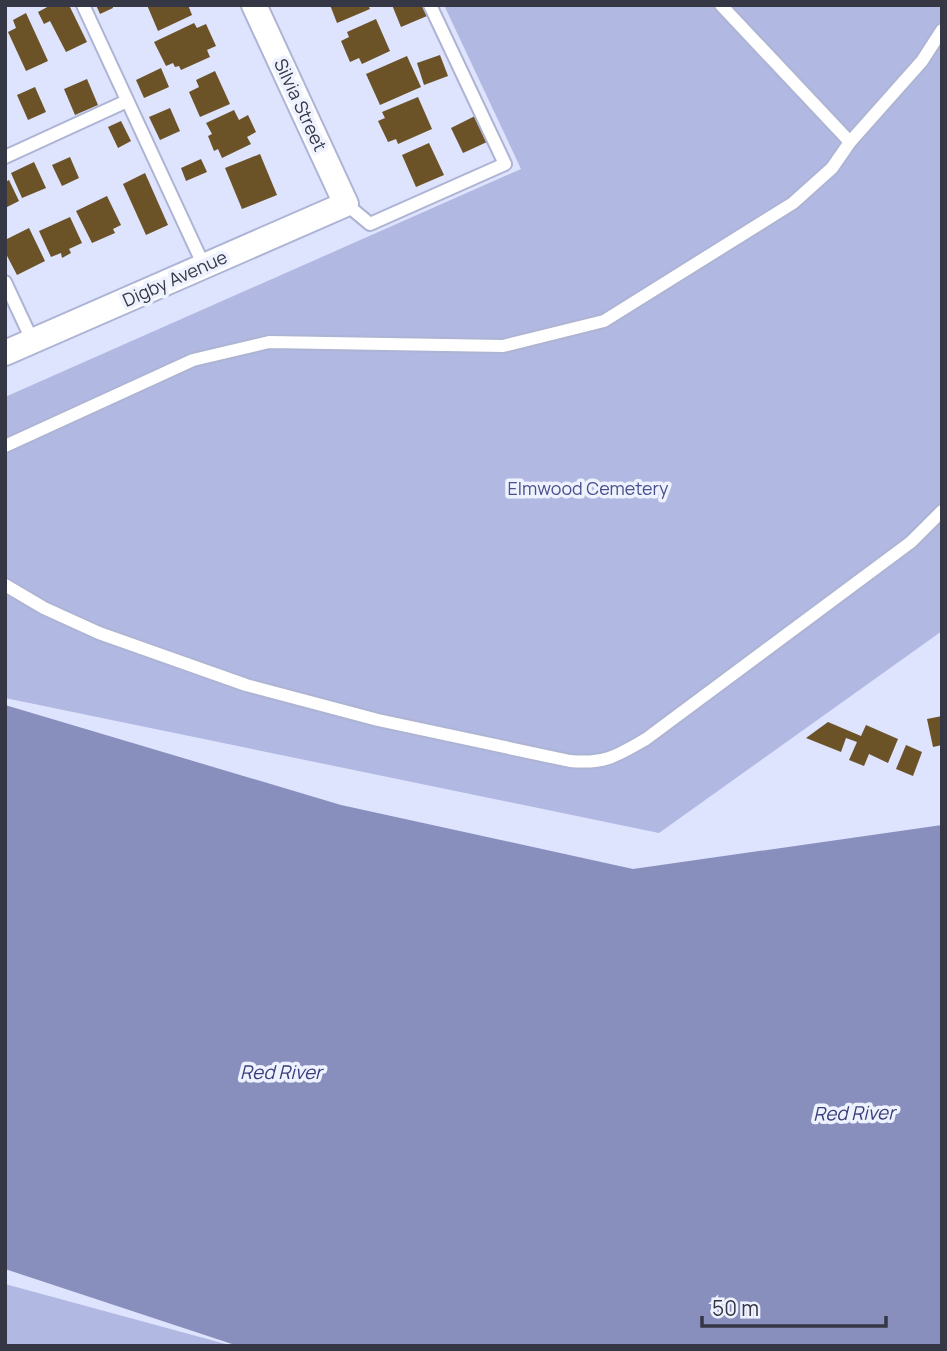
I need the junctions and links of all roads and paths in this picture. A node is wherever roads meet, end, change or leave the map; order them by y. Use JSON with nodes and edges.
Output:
{"nodes":[{"id":1,"x":83,"y":5,"type":"edge"},
{"id":2,"x":254,"y":5,"type":"edge"},
{"id":3,"x":430,"y":5,"type":"edge"},
{"id":4,"x":721,"y":5,"type":"edge"},
{"id":5,"x":942,"y":30,"type":"edge"},
{"id":6,"x":127,"y":101,"type":"junction"},
{"id":7,"x":850,"y":142,"type":"junction"},
{"id":8,"x":5,"y":157,"type":"edge"},
{"id":9,"x":346,"y":205,"type":"junction"},
{"id":10,"x":204,"y":266,"type":"junction"},
{"id":11,"x":5,"y":282,"type":"edge"},
{"id":12,"x":33,"y":342,"type":"junction"},
{"id":13,"x":5,"y":354,"type":"edge"},
{"id":14,"x":5,"y":446,"type":"edge"},
{"id":15,"x":942,"y":511,"type":"edge"},
{"id":16,"x":5,"y":585,"type":"edge"}],
"edges":[{"from":1,"to":6,"type":"lane"},
{"from":2,"to":9,"type":"street","name":"Silvia Street"},
{"from":3,"to":9,"type":"lane"},
{"from":4,"to":7,"type":"lane"},
{"from":5,"to":7,"type":"lane"},
{"from":6,"to":8,"type":"lane"},
{"from":6,"to":10,"type":"lane"},
{"from":7,"to":14,"type":"lane"},
{"from":9,"to":10,"type":"street","name":"Digby Avenue"},
{"from":10,"to":12,"type":"street","name":"Digby Avenue"},
{"from":11,"to":12,"type":"lane"},
{"from":12,"to":13,"type":"street","name":"Digby Avenue"},
{"from":15,"to":16,"type":"lane"}]}
